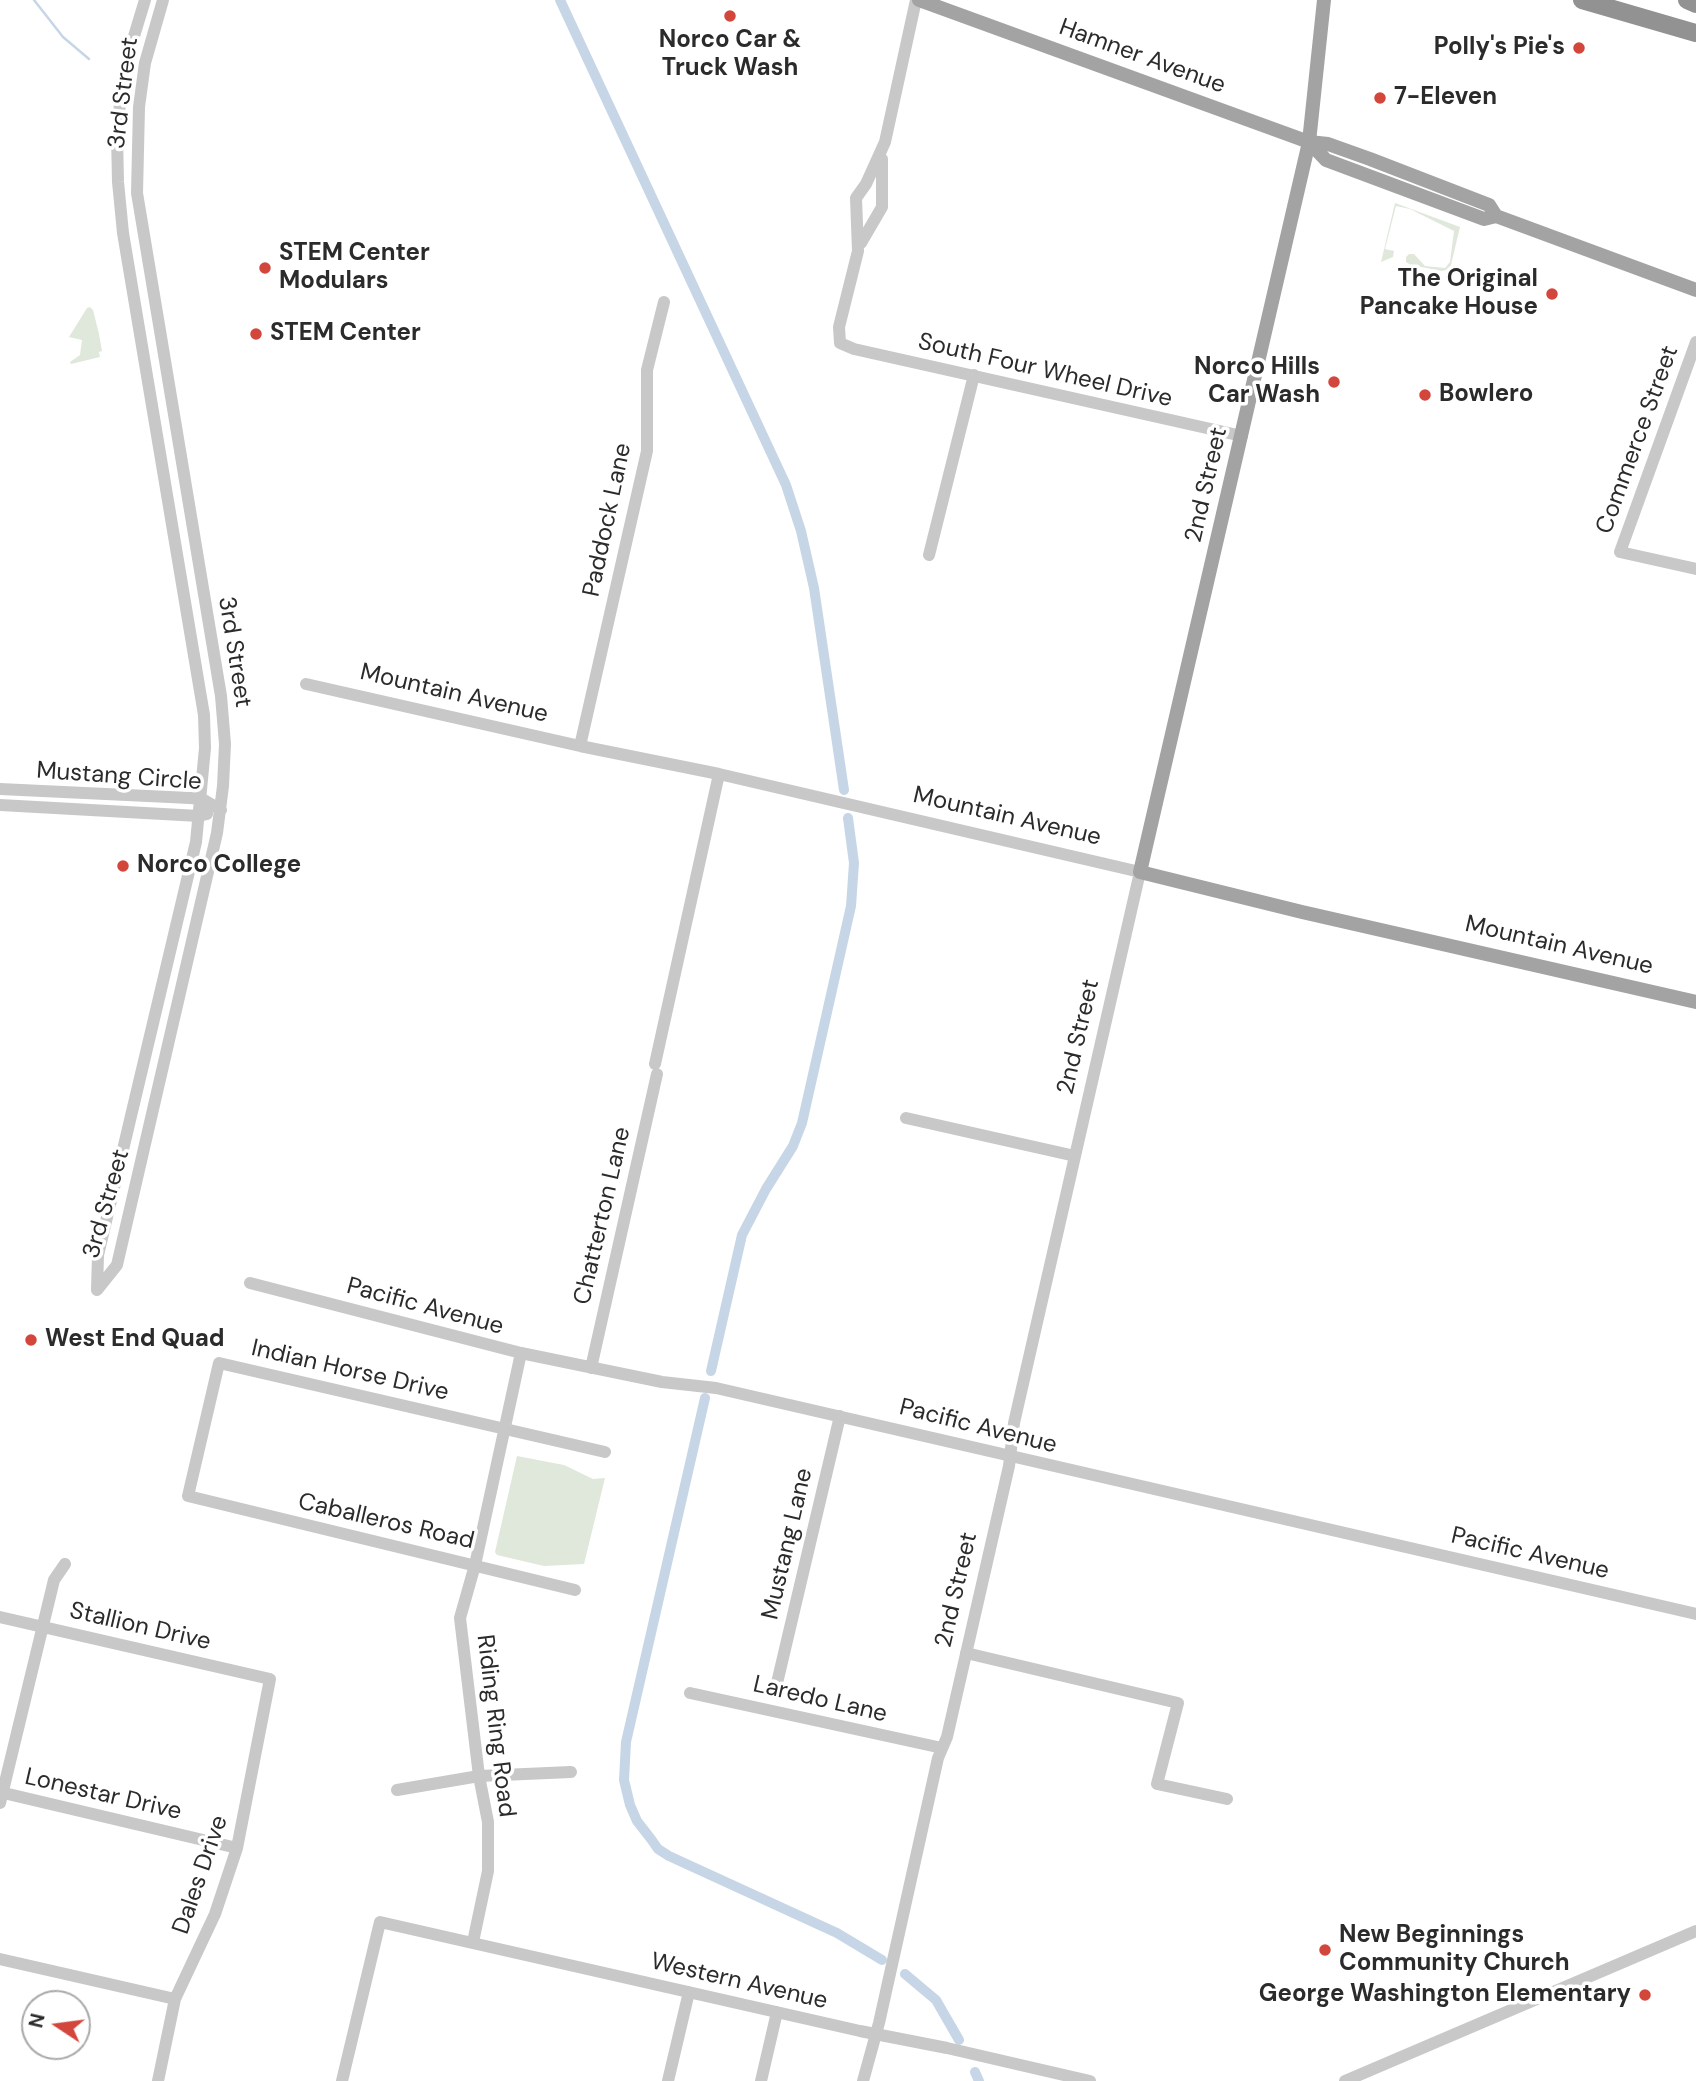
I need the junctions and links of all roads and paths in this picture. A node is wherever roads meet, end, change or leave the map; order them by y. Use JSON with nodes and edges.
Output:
{"nodes":[{"id":1,"x":145,"y":0,"type":"edge"},
{"id":2,"x":163,"y":0,"type":"edge"},
{"id":3,"x":918,"y":0,"type":"edge"},
{"id":4,"x":1324,"y":0,"type":"edge"},
{"id":5,"x":1582,"y":0,"type":"edge"},
{"id":6,"x":1686,"y":0,"type":"edge"},
{"id":7,"x":1696,"y":4,"type":"edge"},
{"id":8,"x":1696,"y":33,"type":"edge"},
{"id":9,"x":1309,"y":142,"type":"junction"},
{"id":10,"x":882,"y":149,"type":"junction"},
{"id":11,"x":859,"y":246,"type":"junction"},
{"id":12,"x":1696,"y":289,"type":"edge"},
{"id":13,"x":664,"y":302,"type":"dead end"},
{"id":14,"x":1696,"y":342,"type":"edge"},
{"id":15,"x":974,"y":375,"type":"junction"},
{"id":16,"x":1242,"y":436,"type":"junction"},
{"id":17,"x":195,"y":542,"type":"junction"},
{"id":18,"x":175,"y":543,"type":"junction"},
{"id":19,"x":929,"y":555,"type":"dead end"},
{"id":20,"x":1696,"y":569,"type":"edge"},
{"id":21,"x":306,"y":684,"type":"dead end"},
{"id":22,"x":580,"y":746,"type":"junction"},
{"id":23,"x":719,"y":774,"type":"junction"},
{"id":24,"x":0,"y":789,"type":"edge"},
{"id":25,"x":202,"y":799,"type":"junction"},
{"id":26,"x":0,"y":805,"type":"edge"},
{"id":27,"x":221,"y":810,"type":"junction"},
{"id":28,"x":199,"y":816,"type":"junction"},
{"id":29,"x":1140,"y":872,"type":"junction"},
{"id":30,"x":1696,"y":1002,"type":"edge"},
{"id":31,"x":906,"y":1118,"type":"dead end"},
{"id":32,"x":1075,"y":1156,"type":"junction"},
{"id":33,"x":250,"y":1283,"type":"dead end"},
{"id":34,"x":521,"y":1353,"type":"junction"},
{"id":35,"x":591,"y":1368,"type":"junction"},
{"id":36,"x":840,"y":1416,"type":"junction"},
{"id":37,"x":506,"y":1429,"type":"junction"},
{"id":38,"x":605,"y":1452,"type":"dead end"},
{"id":39,"x":1011,"y":1456,"type":"junction"},
{"id":40,"x":188,"y":1496,"type":"joint"},
{"id":41,"x":65,"y":1564,"type":"dead end"},
{"id":42,"x":475,"y":1565,"type":"junction"},
{"id":43,"x":575,"y":1590,"type":"dead end"},
{"id":44,"x":1696,"y":1614,"type":"edge"},
{"id":45,"x":0,"y":1617,"type":"edge"},
{"id":46,"x":42,"y":1627,"type":"junction"},
{"id":47,"x":966,"y":1653,"type":"junction"},
{"id":48,"x":270,"y":1679,"type":"joint"},
{"id":49,"x":777,"y":1683,"type":"dead end"},
{"id":50,"x":690,"y":1693,"type":"dead end"},
{"id":51,"x":942,"y":1748,"type":"junction"},
{"id":52,"x":571,"y":1772,"type":"dead end"},
{"id":53,"x":479,"y":1776,"type":"junction"},
{"id":54,"x":397,"y":1790,"type":"dead end"},
{"id":55,"x":1,"y":1796,"type":"edge"},
{"id":56,"x":1227,"y":1800,"type":"dead end"},
{"id":57,"x":237,"y":1848,"type":"junction"},
{"id":58,"x":1696,"y":1931,"type":"edge"},
{"id":59,"x":473,"y":1942,"type":"junction"},
{"id":60,"x":0,"y":1959,"type":"edge"},
{"id":61,"x":689,"y":1992,"type":"junction"},
{"id":62,"x":175,"y":1999,"type":"junction"},
{"id":63,"x":777,"y":2012,"type":"junction"},
{"id":64,"x":875,"y":2033,"type":"junction"},
{"id":65,"x":158,"y":2081,"type":"edge"},
{"id":66,"x":342,"y":2081,"type":"edge"},
{"id":67,"x":668,"y":2081,"type":"edge"},
{"id":68,"x":761,"y":2081,"type":"edge"},
{"id":69,"x":863,"y":2081,"type":"edge"},
{"id":70,"x":1090,"y":2081,"type":"edge"},
{"id":71,"x":1345,"y":2081,"type":"edge"}],
"edges":[{"from":1,"to":18,"type":"street","name":"3rd Street"},
{"from":2,"to":17,"type":"street","name":"3rd Street"},
{"from":3,"to":9,"type":"main road","name":"Hamner Avenue"},
{"from":3,"to":10,"type":"street"},
{"from":4,"to":9,"type":"main road","name":"2nd Street"},
{"from":5,"to":8,"type":"highway"},
{"from":6,"to":7,"type":"highway"},
{"from":9,"to":12,"type":"main road","name":"Hamner Avenue"},
{"from":9,"to":16,"type":"main road","name":"2nd Street"},
{"from":10,"to":11,"type":"street"},
{"from":10,"to":11,"type":"street"},
{"from":11,"to":15,"type":"street","name":"South Four Wheel Drive"},
{"from":13,"to":22,"type":"street","name":"Paddock Lane"},
{"from":14,"to":20,"type":"street","name":"Commerce Street"},
{"from":15,"to":16,"type":"street","name":"South Four Wheel Drive"},
{"from":15,"to":19,"type":"street"},
{"from":16,"to":29,"type":"main road","name":"2nd Street"},
{"from":17,"to":18,"type":"street"},
{"from":17,"to":27,"type":"street","name":"3rd Street"},
{"from":18,"to":25,"type":"street","name":"3rd Street"},
{"from":21,"to":22,"type":"street","name":"Mountain Avenue"},
{"from":22,"to":23,"type":"street","name":"Mountain Avenue"},
{"from":23,"to":29,"type":"street","name":"Mountain Avenue"},
{"from":23,"to":35,"type":"street","name":"Chatterton Lane"},
{"from":24,"to":25,"type":"street","name":"Mustang Circle"},
{"from":25,"to":27,"type":"street","name":"Mustang Circle"},
{"from":25,"to":28,"type":"street","name":"3rd Street"},
{"from":26,"to":28,"type":"street","name":"Mustang Circle"},
{"from":27,"to":28,"type":"street","name":"Mustang Circle"},
{"from":27,"to":28,"type":"street","name":"3rd Street"},
{"from":29,"to":30,"type":"main road","name":"Mountain Avenue"},
{"from":29,"to":32,"type":"street","name":"2nd Street"},
{"from":31,"to":32,"type":"street"},
{"from":32,"to":39,"type":"street","name":"2nd Street"},
{"from":33,"to":34,"type":"street","name":"Pacific Avenue"},
{"from":34,"to":35,"type":"street","name":"Pacific Avenue"},
{"from":34,"to":37,"type":"street","name":"Riding Ring Road"},
{"from":35,"to":36,"type":"street","name":"Pacific Avenue"},
{"from":36,"to":39,"type":"street","name":"Pacific Avenue"},
{"from":36,"to":49,"type":"street","name":"Mustang Lane"},
{"from":37,"to":38,"type":"street","name":"Indian Horse Drive"},
{"from":37,"to":40,"type":"street","name":"Indian Horse Drive"},
{"from":37,"to":42,"type":"street","name":"Riding Ring Road"},
{"from":39,"to":44,"type":"street","name":"Pacific Avenue"},
{"from":39,"to":47,"type":"street","name":"2nd Street"},
{"from":40,"to":42,"type":"street","name":"Caballeros Road"},
{"from":41,"to":46,"type":"street"},
{"from":42,"to":43,"type":"street","name":"Caballeros Road"},
{"from":42,"to":53,"type":"street","name":"Riding Ring Road"},
{"from":45,"to":46,"type":"street","name":"Stallion Drive"},
{"from":46,"to":48,"type":"street","name":"Stallion Drive"},
{"from":46,"to":55,"type":"street"},
{"from":47,"to":51,"type":"street","name":"2nd Street"},
{"from":47,"to":56,"type":"street"},
{"from":48,"to":57,"type":"street","name":"Dales Drive"},
{"from":50,"to":51,"type":"street","name":"Laredo Lane"},
{"from":51,"to":64,"type":"street","name":"2nd Street"},
{"from":52,"to":53,"type":"street"},
{"from":53,"to":54,"type":"street"},
{"from":53,"to":59,"type":"street","name":"Riding Ring Road"},
{"from":55,"to":57,"type":"street","name":"Lonestar Drive"},
{"from":57,"to":62,"type":"street","name":"Dales Drive"},
{"from":58,"to":71,"type":"street"},
{"from":59,"to":61,"type":"street","name":"Western Avenue"},
{"from":59,"to":66,"type":"street","name":"Western Avenue"},
{"from":60,"to":62,"type":"street"},
{"from":61,"to":63,"type":"street","name":"Western Avenue"},
{"from":61,"to":67,"type":"street"},
{"from":62,"to":65,"type":"street","name":"Dales Drive"},
{"from":63,"to":64,"type":"street","name":"Western Avenue"},
{"from":63,"to":68,"type":"street"},
{"from":64,"to":69,"type":"street","name":"2nd Street"},
{"from":64,"to":70,"type":"street","name":"Western Avenue"}]}
